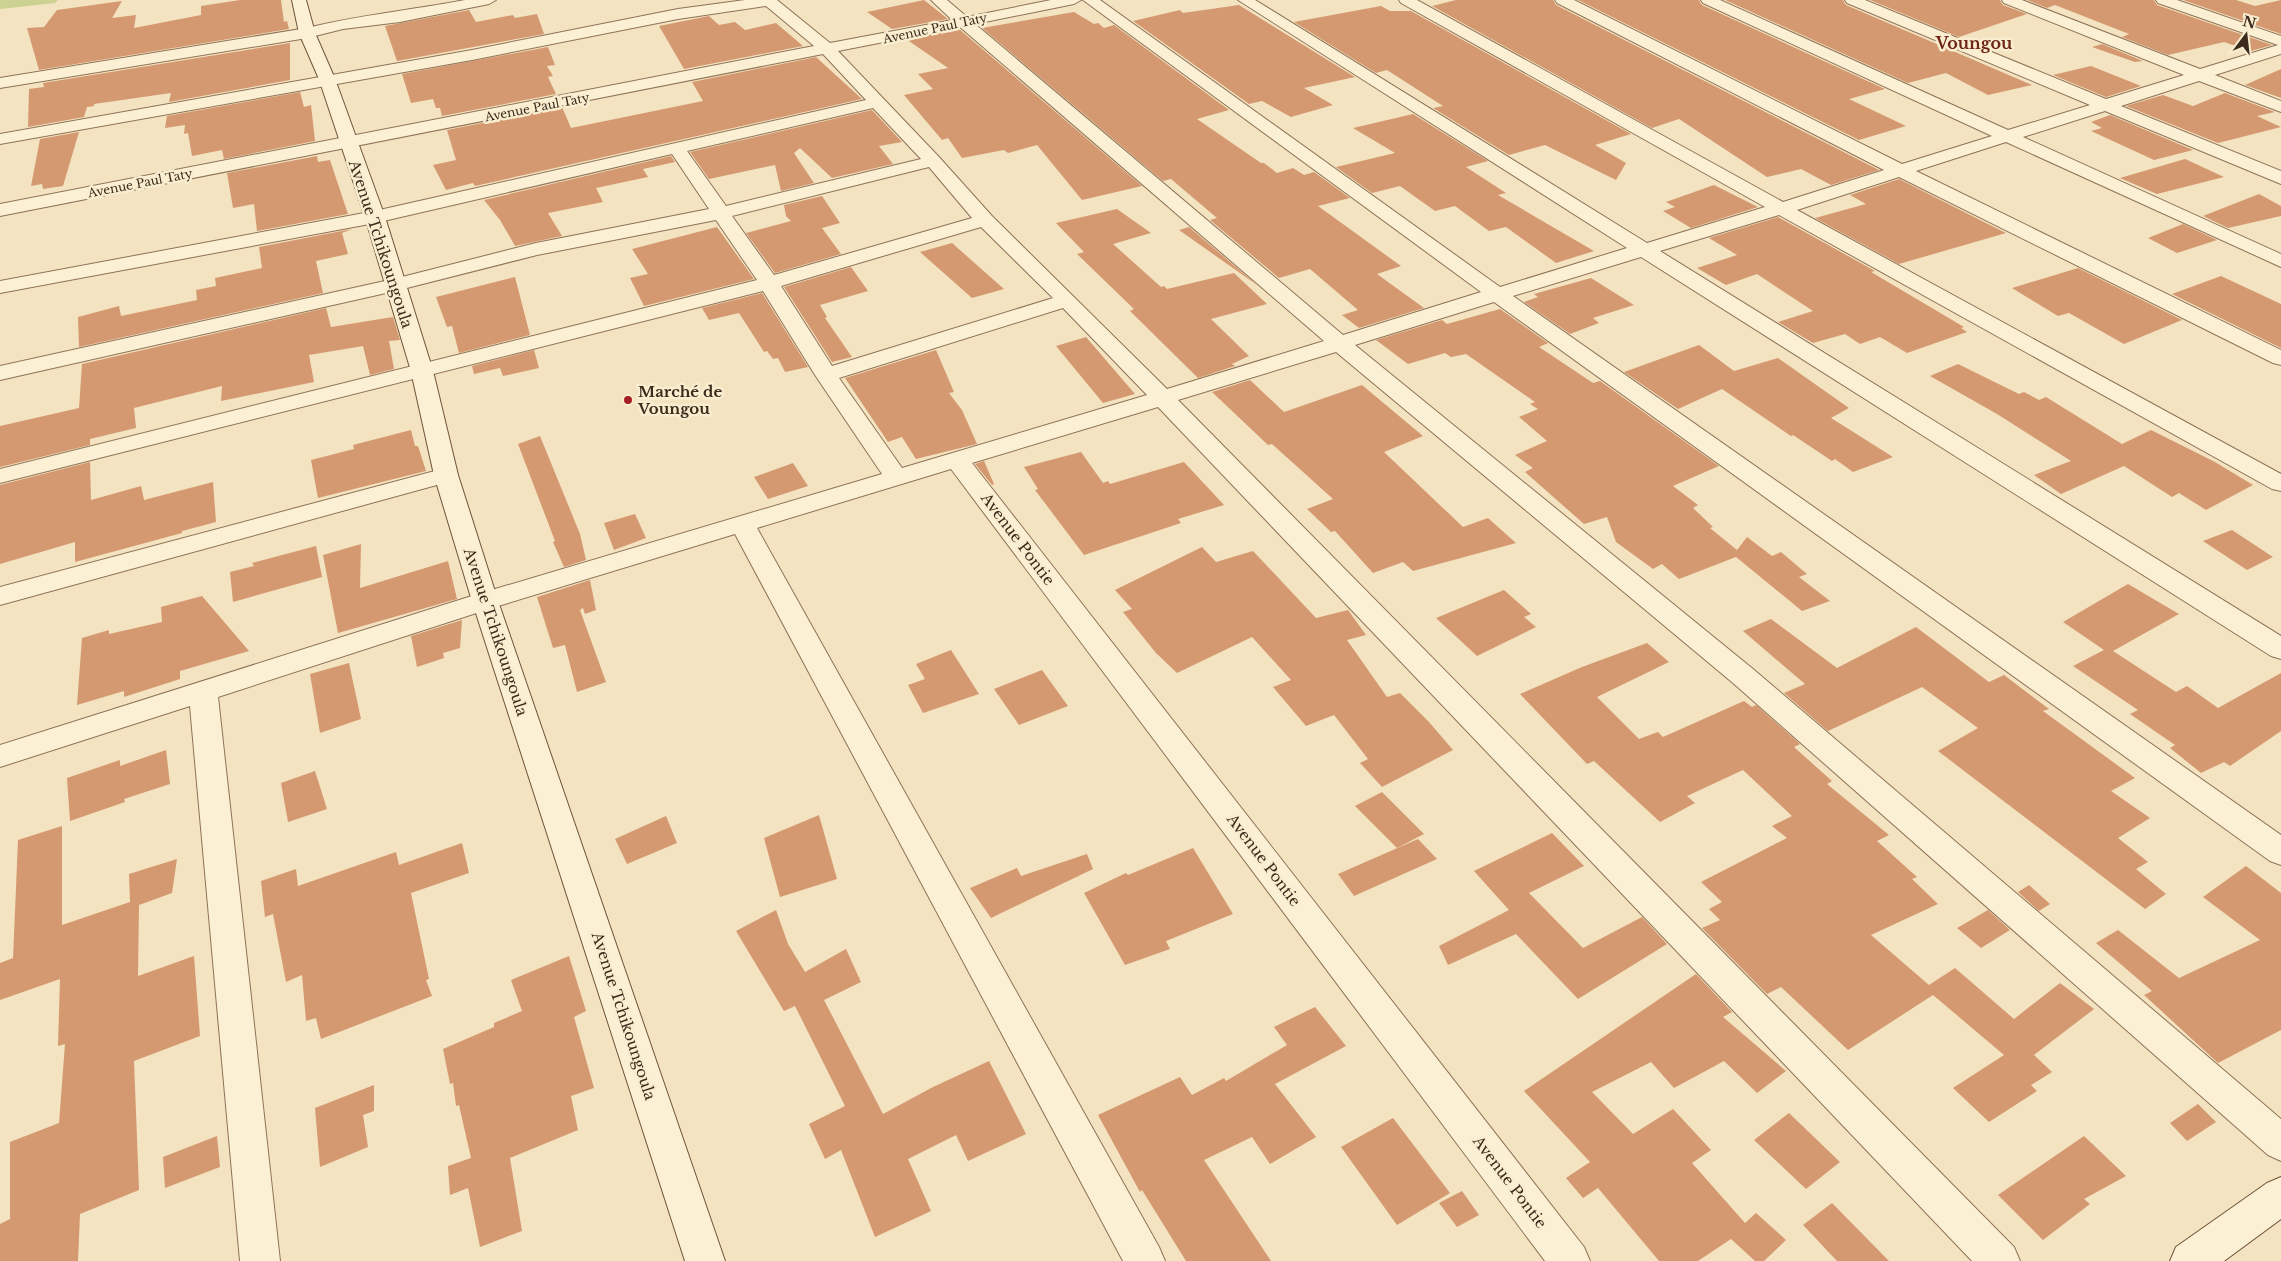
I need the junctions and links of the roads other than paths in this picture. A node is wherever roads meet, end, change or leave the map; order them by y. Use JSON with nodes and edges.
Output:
{"nodes":[{"id":1,"x":299,"y":0,"type":"edge"},
{"id":2,"x":489,"y":0,"type":"edge"},
{"id":3,"x":938,"y":0,"type":"edge"},
{"id":4,"x":1074,"y":0,"type":"edge"},
{"id":5,"x":1090,"y":0,"type":"edge"},
{"id":6,"x":1245,"y":0,"type":"edge"},
{"id":7,"x":1406,"y":0,"type":"edge"},
{"id":8,"x":1562,"y":0,"type":"edge"},
{"id":9,"x":1708,"y":0,"type":"edge"},
{"id":10,"x":1852,"y":0,"type":"edge"},
{"id":11,"x":2010,"y":0,"type":"edge"},
{"id":12,"x":2163,"y":0,"type":"edge"},
{"id":13,"x":769,"y":1,"type":"edge"},
{"id":14,"x":962,"y":22,"type":"junction"},
{"id":15,"x":307,"y":33,"type":"junction"},
{"id":16,"x":2281,"y":41,"type":"edge"},
{"id":17,"x":2281,"y":49,"type":"edge"},
{"id":18,"x":828,"y":50,"type":"junction"},
{"id":19,"x":2198,"y":75,"type":"junction"},
{"id":20,"x":327,"y":80,"type":"junction"},
{"id":21,"x":0,"y":83,"type":"edge"},
{"id":22,"x":877,"y":102,"type":"junction"},
{"id":23,"x":2108,"y":106,"type":"junction"},
{"id":24,"x":2281,"y":107,"type":"edge"},
{"id":25,"x":2010,"y":137,"type":"junction"},
{"id":26,"x":0,"y":139,"type":"edge"},
{"id":27,"x":348,"y":144,"type":"junction"},
{"id":28,"x":677,"y":149,"type":"junction"},
{"id":29,"x":933,"y":161,"type":"junction"},
{"id":30,"x":1901,"y":171,"type":"junction"},
{"id":31,"x":2281,"y":178,"type":"edge"},
{"id":32,"x":1780,"y":209,"type":"junction"},
{"id":33,"x":0,"y":210,"type":"edge"},
{"id":34,"x":720,"y":213,"type":"junction"},
{"id":35,"x":375,"y":217,"type":"junction"},
{"id":36,"x":985,"y":220,"type":"junction"},
{"id":37,"x":1644,"y":251,"type":"junction"},
{"id":38,"x":2281,"y":261,"type":"edge"},
{"id":39,"x":769,"y":283,"type":"junction"},
{"id":40,"x":395,"y":285,"type":"junction"},
{"id":41,"x":0,"y":287,"type":"edge"},
{"id":42,"x":1497,"y":294,"type":"junction"},
{"id":43,"x":1068,"y":300,"type":"junction"},
{"id":44,"x":1340,"y":344,"type":"junction"},
{"id":45,"x":2281,"y":358,"type":"edge"},
{"id":46,"x":422,"y":371,"type":"junction"},
{"id":47,"x":0,"y":374,"type":"edge"},
{"id":48,"x":826,"y":375,"type":"junction"},
{"id":49,"x":1161,"y":397,"type":"junction"},
{"id":50,"x":957,"y":460,"type":"junction"},
{"id":51,"x":446,"y":475,"type":"junction"},
{"id":52,"x":0,"y":476,"type":"edge"},
{"id":53,"x":896,"y":477,"type":"junction"},
{"id":54,"x":2281,"y":484,"type":"edge"},
{"id":55,"x":742,"y":523,"type":"junction"},
{"id":56,"x":0,"y":596,"type":"edge"},
{"id":57,"x":485,"y":601,"type":"junction"},
{"id":58,"x":2281,"y":649,"type":"edge"},
{"id":59,"x":203,"y":690,"type":"junction"},
{"id":60,"x":0,"y":756,"type":"edge"},
{"id":61,"x":2281,"y":852,"type":"edge"},
{"id":62,"x":2281,"y":1142,"type":"edge"},
{"id":63,"x":2281,"y":1196,"type":"edge"},
{"id":64,"x":260,"y":1261,"type":"edge"},
{"id":65,"x":705,"y":1261,"type":"edge"},
{"id":66,"x":1145,"y":1261,"type":"edge"},
{"id":67,"x":1570,"y":1261,"type":"edge"},
{"id":68,"x":2000,"y":1261,"type":"edge"},
{"id":69,"x":2190,"y":1261,"type":"edge"}],
"edges":[{"from":1,"to":15,"type":"street","name":"Avenue Tchikoungoula"},
{"from":2,"to":15,"type":"street"},
{"from":3,"to":14,"type":"street"},
{"from":4,"to":14,"type":"street","name":"Avenue Paul Taty"},
{"from":5,"to":42,"type":"street"},
{"from":6,"to":37,"type":"street"},
{"from":7,"to":32,"type":"street"},
{"from":8,"to":30,"type":"street"},
{"from":9,"to":25,"type":"street"},
{"from":10,"to":23,"type":"street"},
{"from":11,"to":19,"type":"street"},
{"from":12,"to":16,"type":"street"},
{"from":13,"to":18,"type":"street"},
{"from":13,"to":20,"type":"street"},
{"from":14,"to":18,"type":"street","name":"Avenue Paul Taty"},
{"from":14,"to":44,"type":"street"},
{"from":15,"to":20,"type":"street","name":"Avenue Tchikoungoula"},
{"from":15,"to":21,"type":"street"},
{"from":17,"to":19,"type":"street"},
{"from":18,"to":22,"type":"street"},
{"from":18,"to":27,"type":"street","name":"Avenue Paul Taty"},
{"from":19,"to":23,"type":"street"},
{"from":19,"to":24,"type":"street"},
{"from":20,"to":26,"type":"street"},
{"from":20,"to":27,"type":"street","name":"Avenue Tchikoungoula"},
{"from":22,"to":28,"type":"street"},
{"from":22,"to":29,"type":"street"},
{"from":23,"to":25,"type":"street"},
{"from":23,"to":31,"type":"street"},
{"from":25,"to":30,"type":"street"},
{"from":25,"to":38,"type":"street"},
{"from":27,"to":33,"type":"street","name":"Avenue Paul Taty"},
{"from":27,"to":35,"type":"street","name":"Avenue Tchikoungoula"},
{"from":28,"to":34,"type":"street"},
{"from":28,"to":35,"type":"street"},
{"from":29,"to":34,"type":"street"},
{"from":29,"to":36,"type":"street"},
{"from":30,"to":32,"type":"street"},
{"from":30,"to":45,"type":"street"},
{"from":32,"to":37,"type":"street"},
{"from":32,"to":54,"type":"street"},
{"from":34,"to":39,"type":"street"},
{"from":34,"to":40,"type":"street"},
{"from":35,"to":40,"type":"street","name":"Avenue Tchikoungoula"},
{"from":35,"to":41,"type":"street"},
{"from":36,"to":39,"type":"street"},
{"from":36,"to":43,"type":"street"},
{"from":37,"to":42,"type":"street"},
{"from":37,"to":58,"type":"street"},
{"from":39,"to":46,"type":"street"},
{"from":39,"to":48,"type":"street"},
{"from":40,"to":46,"type":"street","name":"Avenue Tchikoungoula"},
{"from":40,"to":47,"type":"street"},
{"from":42,"to":44,"type":"street"},
{"from":42,"to":61,"type":"street"},
{"from":43,"to":48,"type":"street"},
{"from":43,"to":49,"type":"street"},
{"from":44,"to":49,"type":"street"},
{"from":44,"to":62,"type":"street"},
{"from":46,"to":51,"type":"street","name":"Avenue Tchikoungoula"},
{"from":46,"to":52,"type":"street"},
{"from":48,"to":53,"type":"street"},
{"from":49,"to":50,"type":"street"},
{"from":49,"to":68,"type":"street"},
{"from":50,"to":53,"type":"street"},
{"from":50,"to":67,"type":"street","name":"Avenue Pontie"},
{"from":51,"to":56,"type":"street"},
{"from":51,"to":57,"type":"street","name":"Avenue Tchikoungoula"},
{"from":53,"to":55,"type":"street"},
{"from":55,"to":57,"type":"street"},
{"from":55,"to":66,"type":"street"},
{"from":57,"to":59,"type":"street"},
{"from":57,"to":65,"type":"street","name":"Avenue Tchikoungoula"},
{"from":59,"to":60,"type":"street"},
{"from":59,"to":64,"type":"street"},
{"from":63,"to":69,"type":"street"}]}
